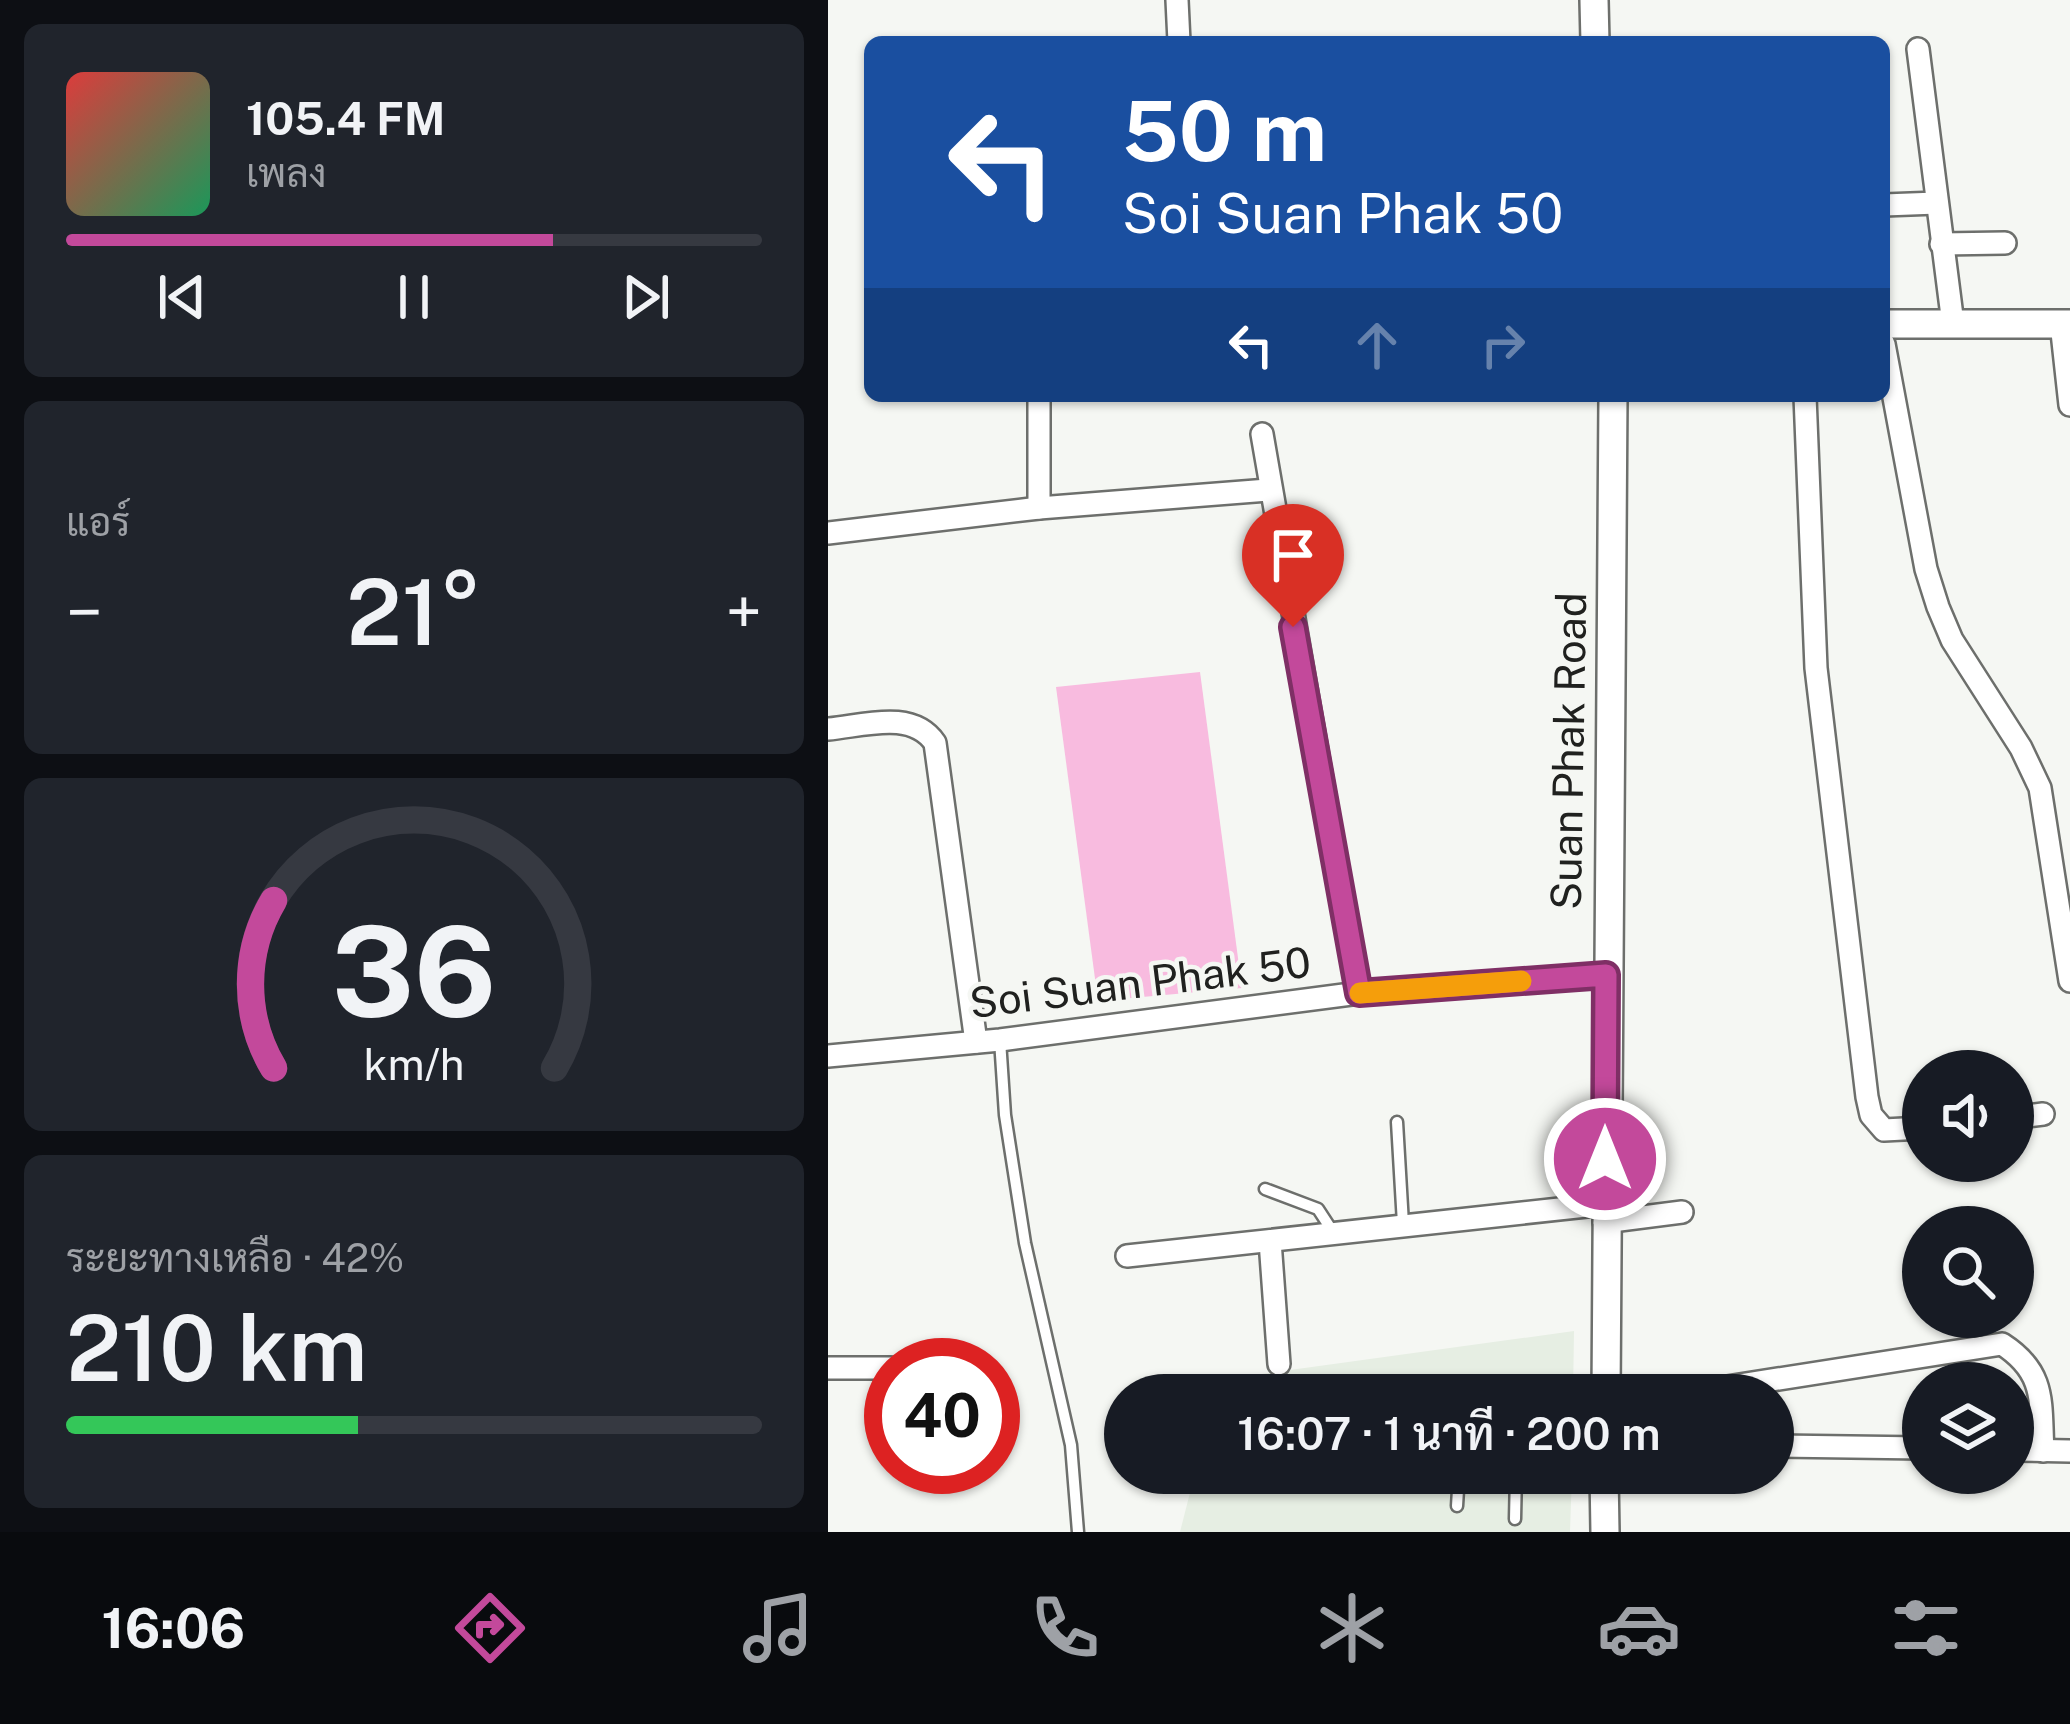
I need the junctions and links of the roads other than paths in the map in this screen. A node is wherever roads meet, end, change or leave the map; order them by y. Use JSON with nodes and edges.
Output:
{"nodes":[{"id":1,"x":1177,"y":0,"type":"edge"},
{"id":2,"x":1594,"y":0,"type":"edge"},
{"id":3,"x":1179,"y":36,"type":"edge"},
{"id":4,"x":1595,"y":36,"type":"edge"},
{"id":5,"x":1918,"y":49,"type":"dead end"},
{"id":6,"x":1937,"y":203,"type":"junction"},
{"id":7,"x":1890,"y":205,"type":"edge"},
{"id":8,"x":2005,"y":243,"type":"dead end"},
{"id":9,"x":1941,"y":244,"type":"junction"},
{"id":10,"x":2066,"y":323,"type":"edge"},
{"id":11,"x":1890,"y":324,"type":"edge"},
{"id":12,"x":1953,"y":325,"type":"junction"},
{"id":13,"x":1890,"y":376,"type":"edge"},
{"id":14,"x":1039,"y":402,"type":"edge"},
{"id":15,"x":1613,"y":402,"type":"edge"},
{"id":16,"x":1805,"y":402,"type":"edge"},
{"id":17,"x":2070,"y":405,"type":"edge"},
{"id":18,"x":1262,"y":434,"type":"dead end"},
{"id":19,"x":1268,"y":490,"type":"junction"},
{"id":20,"x":1039,"y":508,"type":"junction"},
{"id":21,"x":828,"y":532,"type":"edge"},
{"id":22,"x":828,"y":730,"type":"edge"},
{"id":23,"x":1606,"y":975,"type":"junction"},
{"id":24,"x":2070,"y":981,"type":"edge"},
{"id":25,"x":1359,"y":993,"type":"junction"},
{"id":26,"x":1000,"y":1040,"type":"junction"},
{"id":27,"x":976,"y":1042,"type":"junction"},
{"id":28,"x":828,"y":1056,"type":"edge"},
{"id":29,"x":2043,"y":1114,"type":"dead end"},
{"id":30,"x":2034,"y":1115,"type":"edge"},
{"id":31,"x":1396,"y":1122,"type":"dead end"},
{"id":32,"x":1902,"y":1129,"type":"edge"},
{"id":33,"x":1265,"y":1189,"type":"dead end"},
{"id":34,"x":1682,"y":1211,"type":"dead end"},
{"id":35,"x":1604,"y":1213,"type":"junction"},
{"id":36,"x":1403,"y":1228,"type":"junction"},
{"id":37,"x":1334,"y":1235,"type":"junction"},
{"id":38,"x":1270,"y":1241,"type":"junction"},
{"id":39,"x":1127,"y":1256,"type":"dead end"},
{"id":40,"x":1279,"y":1364,"type":"dead end"},
{"id":41,"x":828,"y":1368,"type":"edge"},
{"id":42,"x":864,"y":1368,"type":"edge"},
{"id":43,"x":1606,"y":1374,"type":"edge"},
{"id":44,"x":1794,"y":1377,"type":"edge"},
{"id":45,"x":1794,"y":1445,"type":"edge"},
{"id":46,"x":1902,"y":1448,"type":"edge"},
{"id":47,"x":2034,"y":1451,"type":"edge"},
{"id":48,"x":2043,"y":1451,"type":"junction"},
{"id":49,"x":2070,"y":1451,"type":"edge"},
{"id":50,"x":1458,"y":1494,"type":"edge"},
{"id":51,"x":1516,"y":1494,"type":"edge"},
{"id":52,"x":1604,"y":1494,"type":"edge"},
{"id":53,"x":1457,"y":1506,"type":"dead end"},
{"id":54,"x":1515,"y":1519,"type":"dead end"},
{"id":55,"x":1078,"y":1532,"type":"edge"},
{"id":56,"x":1605,"y":1532,"type":"edge"}],
"edges":[{"from":1,"to":3,"type":"street"},
{"from":2,"to":4,"type":"street"},
{"from":5,"to":6,"type":"street"},
{"from":6,"to":7,"type":"street"},
{"from":6,"to":9,"type":"street"},
{"from":8,"to":9,"type":"street"},
{"from":9,"to":12,"type":"street"},
{"from":10,"to":12,"type":"street"},
{"from":10,"to":17,"type":"street"},
{"from":11,"to":12,"type":"street"},
{"from":13,"to":24,"type":"street"},
{"from":14,"to":20,"type":"street"},
{"from":15,"to":23,"type":"street","name":"Suan Phak Road"},
{"from":16,"to":32,"type":"street"},
{"from":18,"to":19,"type":"street"},
{"from":19,"to":20,"type":"street"},
{"from":19,"to":25,"type":"street"},
{"from":20,"to":21,"type":"street"},
{"from":22,"to":27,"type":"street"},
{"from":23,"to":25,"type":"street","name":"Soi Suan Phak 50"},
{"from":23,"to":35,"type":"street","name":"Suan Phak Road"},
{"from":25,"to":26,"type":"street","name":"Soi Suan Phak 50"},
{"from":26,"to":27,"type":"street","name":"Soi Suan Phak 50"},
{"from":26,"to":55,"type":"lane"},
{"from":27,"to":28,"type":"street","name":"Soi Suan Phak 50"},
{"from":29,"to":30,"type":"street"},
{"from":31,"to":36,"type":"lane"},
{"from":33,"to":37,"type":"lane"},
{"from":34,"to":35,"type":"street"},
{"from":35,"to":36,"type":"street"},
{"from":35,"to":43,"type":"street","name":"Suan Phak Road"},
{"from":36,"to":37,"type":"street"},
{"from":37,"to":38,"type":"street"},
{"from":38,"to":39,"type":"street"},
{"from":38,"to":40,"type":"street"},
{"from":41,"to":42,"type":"street"},
{"from":44,"to":48,"type":"street"},
{"from":45,"to":46,"type":"street"},
{"from":47,"to":48,"type":"street"},
{"from":48,"to":49,"type":"street"},
{"from":50,"to":53,"type":"lane"},
{"from":51,"to":54,"type":"lane"},
{"from":52,"to":56,"type":"street"}]}
